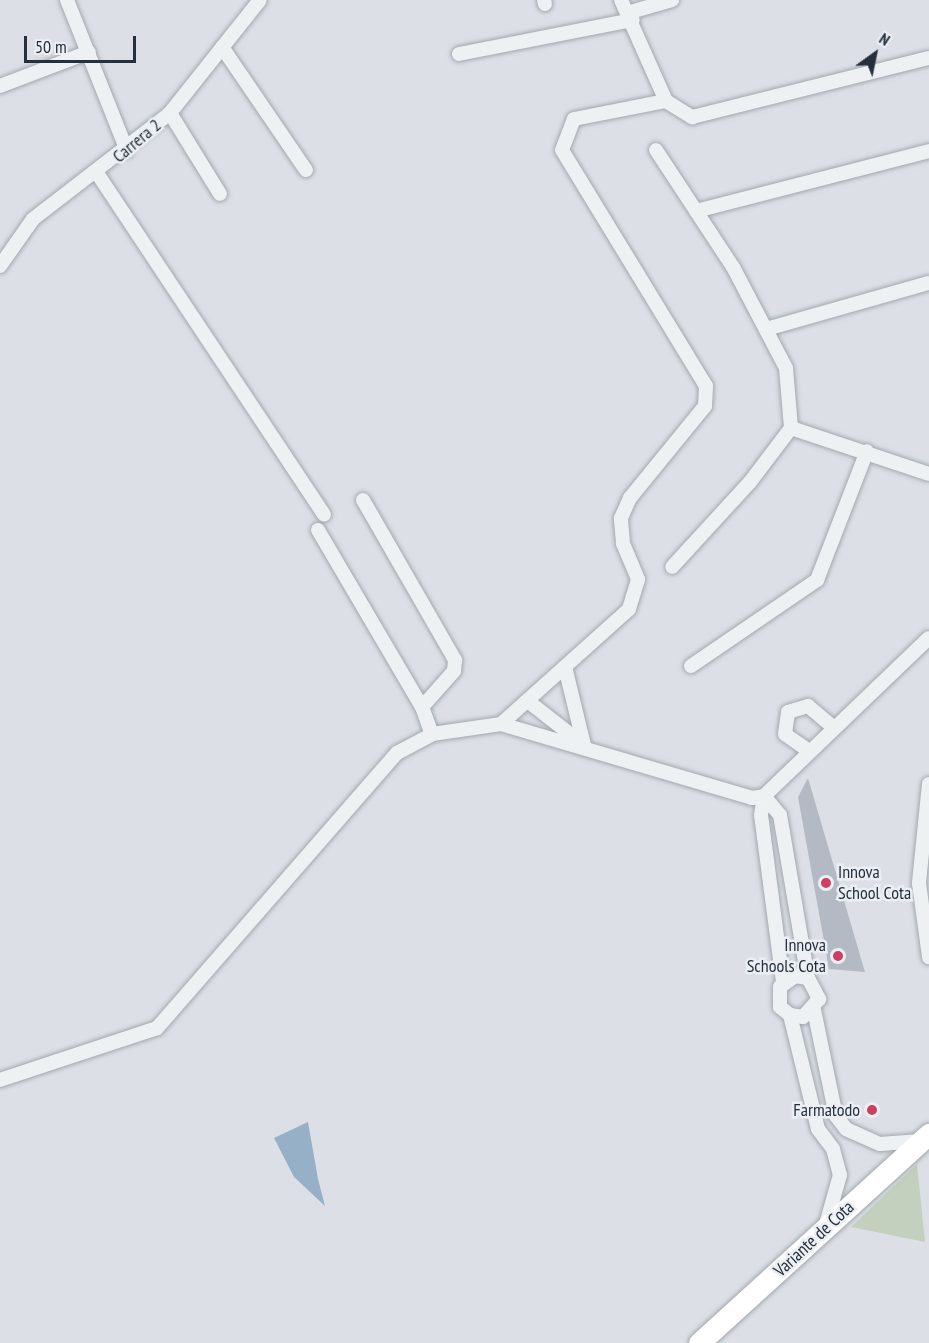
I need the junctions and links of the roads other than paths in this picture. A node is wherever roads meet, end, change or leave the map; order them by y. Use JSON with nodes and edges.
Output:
{"nodes":[{"id":1,"x":67,"y":0,"type":"edge"},
{"id":2,"x":260,"y":0,"type":"edge"},
{"id":3,"x":621,"y":0,"type":"edge"},
{"id":4,"x":672,"y":0,"type":"edge"},
{"id":5,"x":630,"y":16,"type":"junction"},
{"id":6,"x":222,"y":47,"type":"junction"},
{"id":7,"x":89,"y":52,"type":"junction"},
{"id":8,"x":459,"y":54,"type":"dead end"},
{"id":9,"x":929,"y":58,"type":"edge"},
{"id":10,"x":0,"y":86,"type":"edge"},
{"id":11,"x":666,"y":101,"type":"junction"},
{"id":12,"x":170,"y":113,"type":"junction"},
{"id":13,"x":656,"y":150,"type":"dead end"},
{"id":14,"x":127,"y":151,"type":"junction"},
{"id":15,"x":928,"y":154,"type":"edge"},
{"id":16,"x":306,"y":170,"type":"dead end"},
{"id":17,"x":97,"y":173,"type":"junction"},
{"id":18,"x":220,"y":194,"type":"dead end"},
{"id":19,"x":696,"y":211,"type":"junction"},
{"id":20,"x":0,"y":266,"type":"edge"},
{"id":21,"x":929,"y":283,"type":"edge"},
{"id":22,"x":766,"y":329,"type":"junction"},
{"id":23,"x":791,"y":428,"type":"junction"},
{"id":24,"x":867,"y":450,"type":"junction"},
{"id":25,"x":929,"y":474,"type":"edge"},
{"id":26,"x":363,"y":500,"type":"dead end"},
{"id":27,"x":324,"y":516,"type":"dead end"},
{"id":28,"x":318,"y":530,"type":"dead end"},
{"id":29,"x":672,"y":567,"type":"dead end"},
{"id":30,"x":929,"y":638,"type":"edge"},
{"id":31,"x":692,"y":666,"type":"dead end"},
{"id":32,"x":565,"y":667,"type":"junction"},
{"id":33,"x":529,"y":702,"type":"junction"},
{"id":34,"x":422,"y":707,"type":"junction"},
{"id":35,"x":501,"y":724,"type":"junction"},
{"id":36,"x":834,"y":728,"type":"junction"},
{"id":37,"x":432,"y":734,"type":"junction"},
{"id":38,"x":584,"y":745,"type":"junction"},
{"id":39,"x":809,"y":751,"type":"junction"},
{"id":40,"x":929,"y":784,"type":"edge"},
{"id":41,"x":764,"y":796,"type":"junction"},
{"id":42,"x":929,"y":957,"type":"edge"},
{"id":43,"x":808,"y":978,"type":"junction"},
{"id":44,"x":783,"y":982,"type":"junction"},
{"id":45,"x":814,"y":1010,"type":"junction"},
{"id":46,"x":790,"y":1016,"type":"junction"},
{"id":47,"x":0,"y":1080,"type":"edge"},
{"id":48,"x":925,"y":1138,"type":"edge"},
{"id":49,"x":824,"y":1230,"type":"junction"},
{"id":50,"x":699,"y":1343,"type":"edge"}],
"edges":[{"from":1,"to":7,"type":"street"},
{"from":2,"to":6,"type":"street","name":"Carrera 2"},
{"from":3,"to":5,"type":"street"},
{"from":4,"to":5,"type":"street"},
{"from":5,"to":8,"type":"street"},
{"from":5,"to":11,"type":"street"},
{"from":6,"to":12,"type":"street","name":"Carrera 2"},
{"from":6,"to":16,"type":"street"},
{"from":7,"to":10,"type":"street"},
{"from":7,"to":14,"type":"street"},
{"from":9,"to":11,"type":"street"},
{"from":11,"to":32,"type":"street"},
{"from":12,"to":14,"type":"street","name":"Carrera 2"},
{"from":12,"to":18,"type":"street"},
{"from":13,"to":19,"type":"street"},
{"from":14,"to":17,"type":"street","name":"Carrera 2"},
{"from":15,"to":19,"type":"street"},
{"from":17,"to":20,"type":"street","name":"Carrera 2"},
{"from":17,"to":27,"type":"street"},
{"from":19,"to":22,"type":"street"},
{"from":21,"to":22,"type":"street"},
{"from":22,"to":23,"type":"street"},
{"from":23,"to":24,"type":"street"},
{"from":23,"to":29,"type":"street"},
{"from":24,"to":25,"type":"street"},
{"from":24,"to":31,"type":"street"},
{"from":26,"to":34,"type":"street"},
{"from":28,"to":34,"type":"street"},
{"from":30,"to":36,"type":"street"},
{"from":32,"to":33,"type":"street"},
{"from":32,"to":38,"type":"street"},
{"from":33,"to":35,"type":"street"},
{"from":33,"to":38,"type":"street"},
{"from":34,"to":37,"type":"street"},
{"from":35,"to":37,"type":"street"},
{"from":35,"to":38,"type":"street"},
{"from":36,"to":39,"type":"street"},
{"from":36,"to":39,"type":"street"},
{"from":37,"to":47,"type":"street"},
{"from":38,"to":41,"type":"street"},
{"from":39,"to":41,"type":"street"},
{"from":40,"to":42,"type":"street"},
{"from":41,"to":43,"type":"street"},
{"from":41,"to":44,"type":"street"},
{"from":43,"to":44,"type":"street"},
{"from":43,"to":45,"type":"street"},
{"from":44,"to":46,"type":"street"},
{"from":45,"to":46,"type":"street"},
{"from":45,"to":48,"type":"street"},
{"from":46,"to":49,"type":"street"},
{"from":48,"to":49,"type":"main road","name":"Variante de Cota"},
{"from":49,"to":50,"type":"main road","name":"Variante de Cota"}]}
